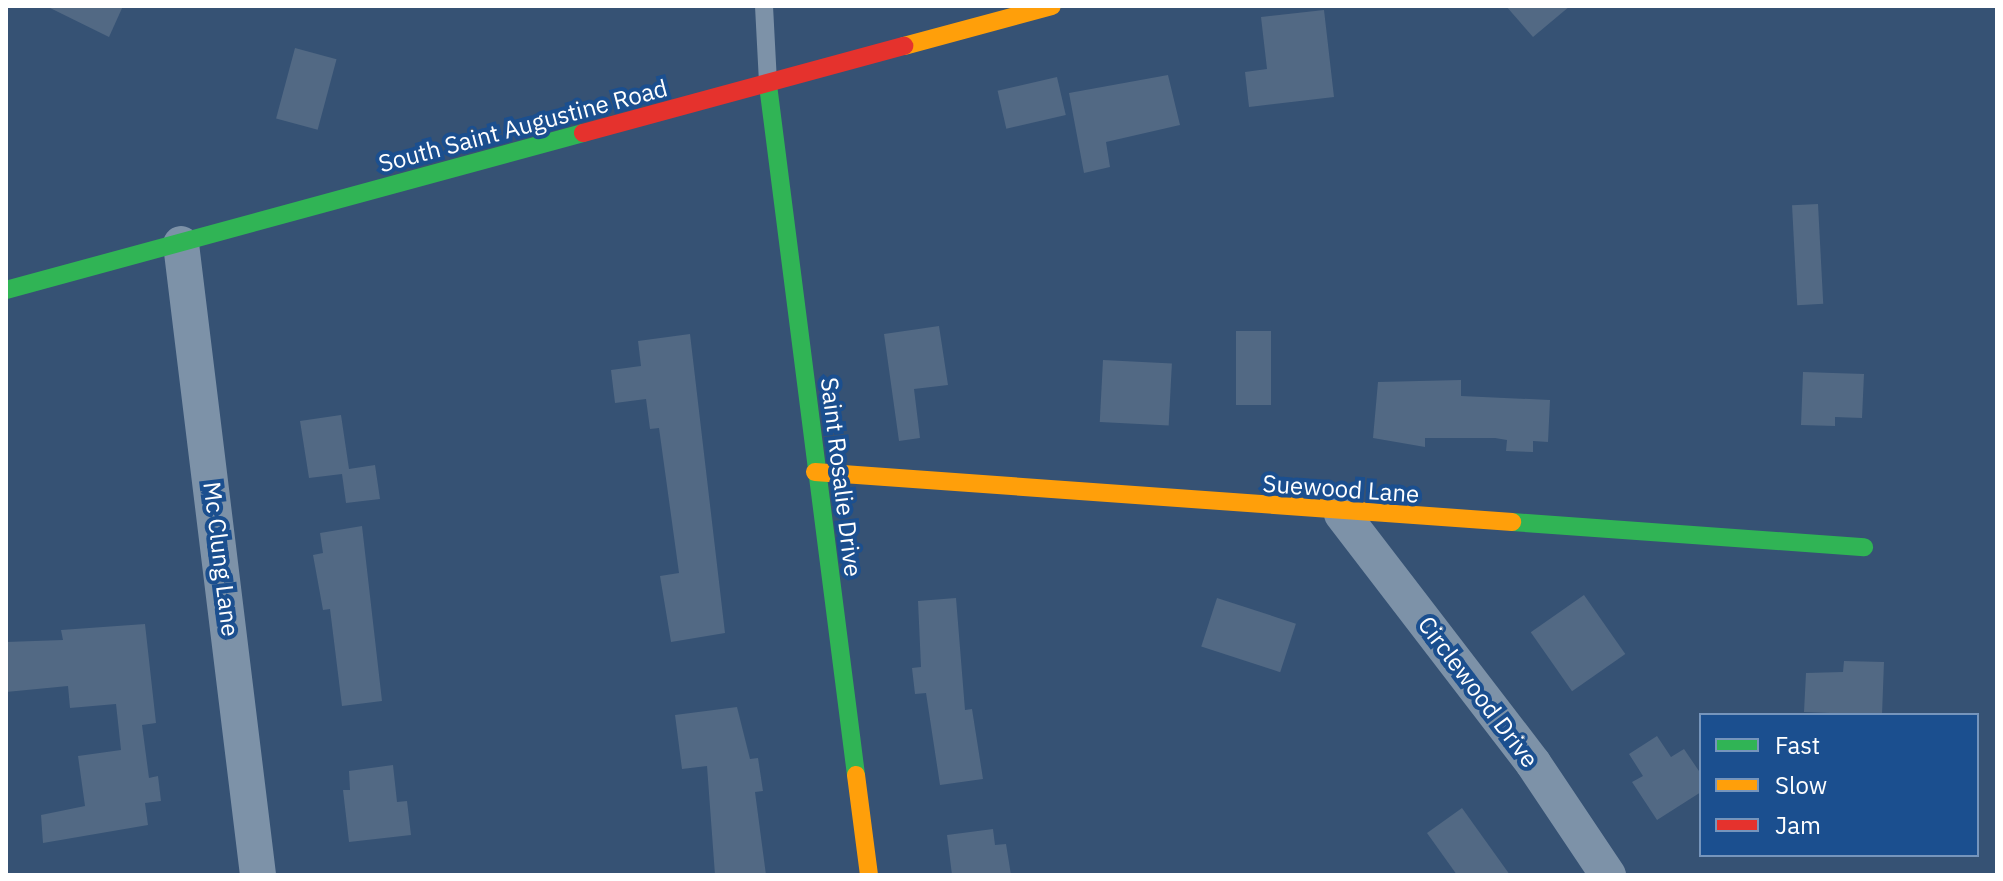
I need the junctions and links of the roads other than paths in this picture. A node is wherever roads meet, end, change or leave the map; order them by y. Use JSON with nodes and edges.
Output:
{"nodes":[{"id":1,"x":764,"y":6,"type":"edge"},
{"id":2,"x":1052,"y":6,"type":"edge"},
{"id":3,"x":768,"y":85,"type":"junction"},
{"id":4,"x":181,"y":244,"type":"junction"},
{"id":5,"x":6,"y":290,"type":"edge"},
{"id":6,"x":815,"y":472,"type":"junction"},
{"id":7,"x":1342,"y":514,"type":"junction"},
{"id":8,"x":1864,"y":547,"type":"dead end"},
{"id":9,"x":258,"y":875,"type":"edge"},
{"id":10,"x":869,"y":875,"type":"edge"},
{"id":11,"x":1608,"y":875,"type":"edge"}],
"edges":[{"from":1,"to":3,"type":"lane"},
{"from":2,"to":3,"type":"street","name":"South Saint Augustine Road"},
{"from":3,"to":4,"type":"street","name":"South Saint Augustine Road"},
{"from":3,"to":6,"type":"street","name":"Saint Rosalie Drive"},
{"from":4,"to":5,"type":"street","name":"South Saint Augustine Road"},
{"from":4,"to":9,"type":"street","name":"Mc Clung Lane"},
{"from":6,"to":7,"type":"street","name":"Suewood Lane"},
{"from":6,"to":10,"type":"street","name":"Saint Rosalie Drive"},
{"from":7,"to":8,"type":"street","name":"Suewood Lane"},
{"from":7,"to":11,"type":"street","name":"Circlewood Drive"}]}
